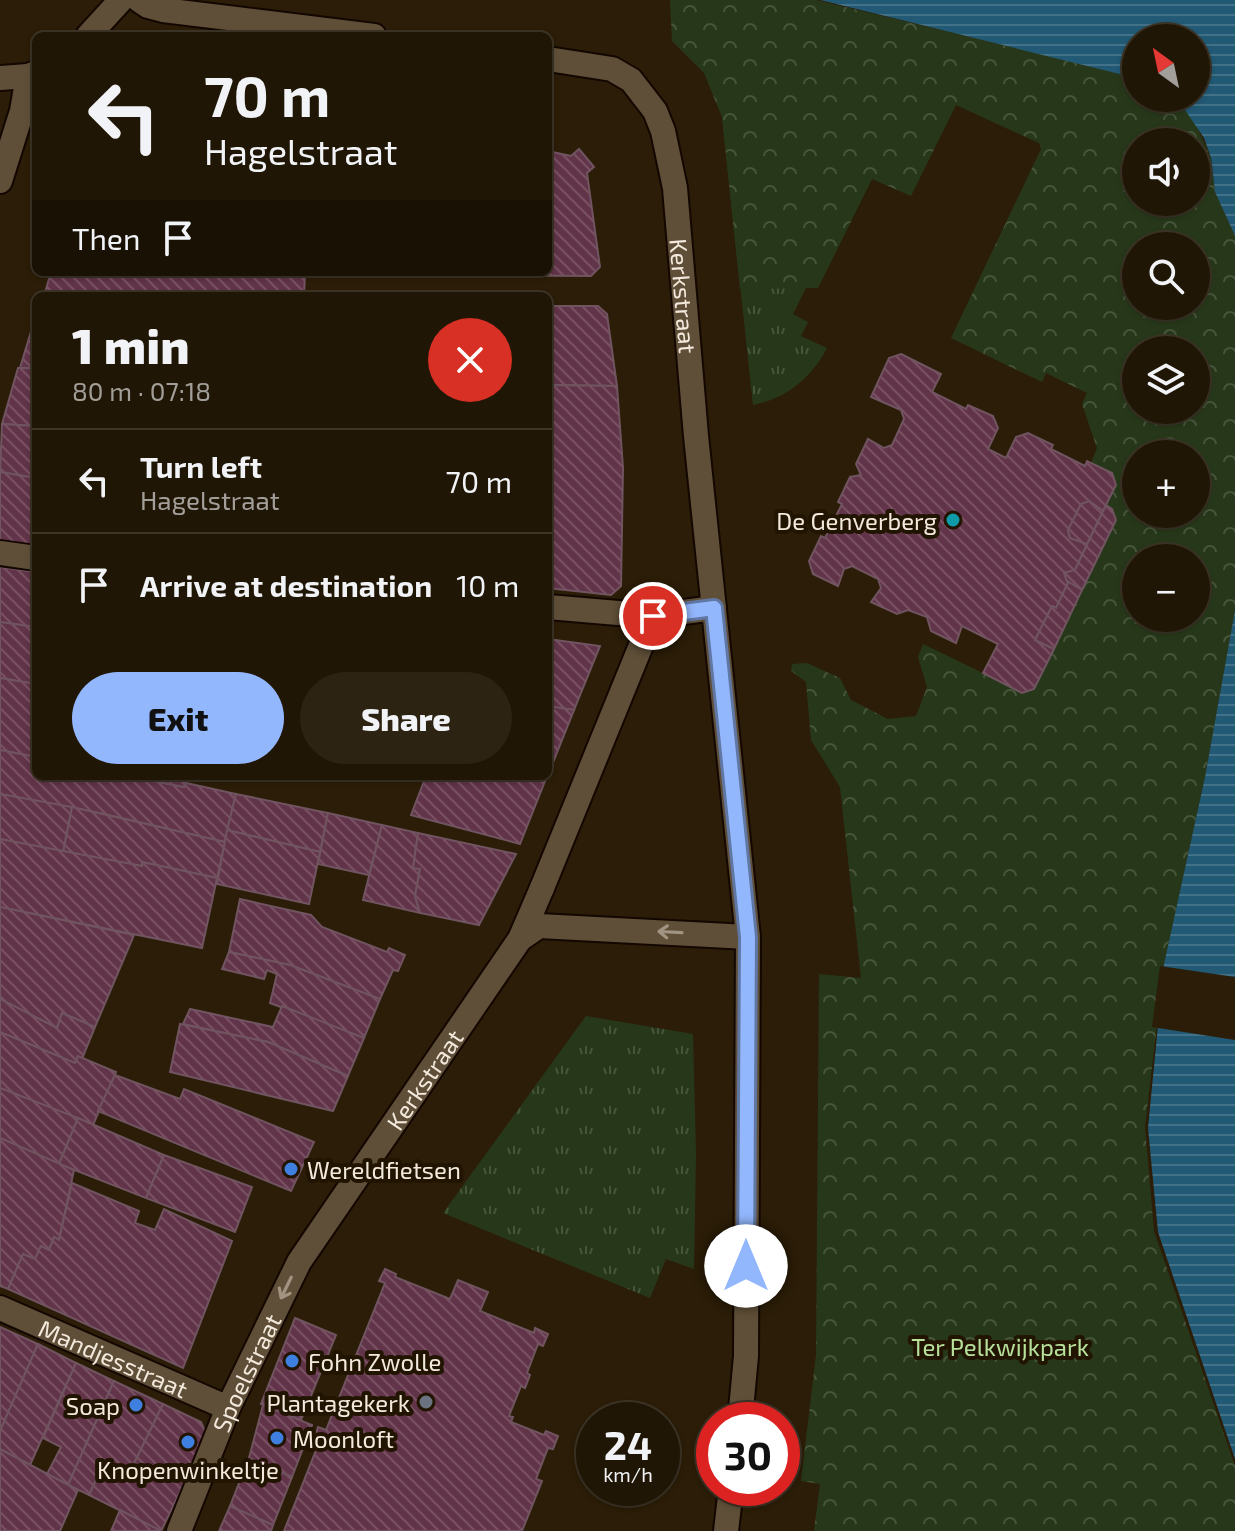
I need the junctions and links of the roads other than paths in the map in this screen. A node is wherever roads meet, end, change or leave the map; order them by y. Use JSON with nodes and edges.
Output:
{"nodes":[{"id":1,"x":121,"y":0,"type":"edge"},
{"id":2,"x":139,"y":0,"type":"edge"},
{"id":3,"x":92,"y":32,"type":"edge"},
{"id":4,"x":342,"y":32,"type":"edge"},
{"id":5,"x":552,"y":60,"type":"edge"},
{"id":6,"x":32,"y":75,"type":"edge"},
{"id":7,"x":0,"y":78,"type":"edge"},
{"id":8,"x":0,"y":181,"type":"edge"},
{"id":9,"x":0,"y":553,"type":"edge"},
{"id":10,"x":32,"y":557,"type":"edge"},
{"id":11,"x":552,"y":607,"type":"edge"},
{"id":12,"x":714,"y":608,"type":"junction"},
{"id":13,"x":653,"y":616,"type":"junction"},
{"id":14,"x":748,"y":937,"type":"junction"},
{"id":15,"x":520,"y":939,"type":"junction"},
{"id":16,"x":327,"y":1222,"type":"joint"},
{"id":17,"x":0,"y":1308,"type":"edge"},
{"id":18,"x":742,"y":1402,"type":"edge"},
{"id":19,"x":228,"y":1408,"type":"junction"},
{"id":20,"x":729,"y":1506,"type":"edge"},
{"id":21,"x":179,"y":1531,"type":"edge"},
{"id":22,"x":726,"y":1531,"type":"edge"}],
"edges":[{"from":1,"to":3,"type":"street"},
{"from":2,"to":4,"type":"street"},
{"from":5,"to":12,"type":"street","name":"Kerkstraat"},
{"from":6,"to":7,"type":"street"},
{"from":6,"to":8,"type":"street"},
{"from":9,"to":10,"type":"street"},
{"from":11,"to":13,"type":"street"},
{"from":12,"to":13,"type":"street"},
{"from":12,"to":14,"type":"street"},
{"from":13,"to":15,"type":"street","name":"Kerkstraat"},
{"from":14,"to":15,"type":"street","one_way":true},
{"from":14,"to":18,"type":"street"},
{"from":15,"to":16,"type":"street","name":"Kerkstraat"},
{"from":16,"to":19,"type":"street","name":"Spoelstraat","one_way":true},
{"from":17,"to":19,"type":"street","name":"Mandjesstraat"},
{"from":19,"to":21,"type":"street","name":"Spoelstraat"},
{"from":20,"to":22,"type":"street"}]}
